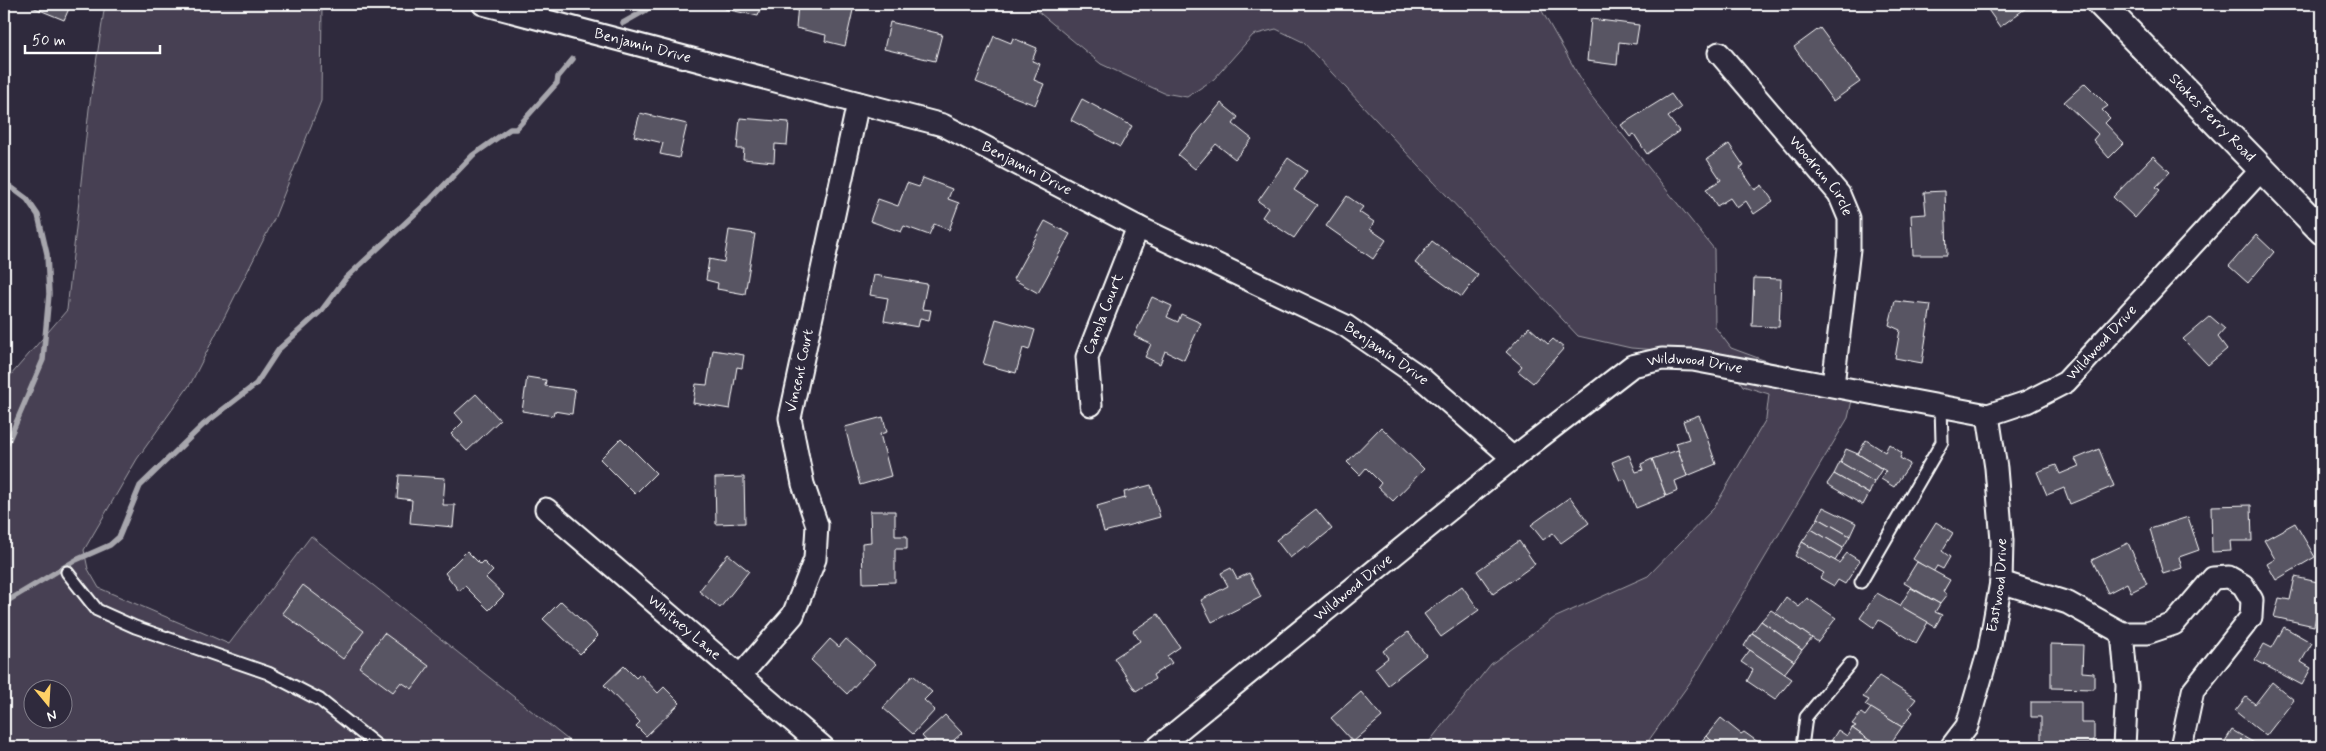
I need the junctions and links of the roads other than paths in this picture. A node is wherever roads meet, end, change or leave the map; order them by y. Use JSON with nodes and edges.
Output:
{"nodes":[{"id":1,"x":484,"y":4,"type":"edge"},
{"id":2,"x":2101,"y":4,"type":"edge"},
{"id":3,"x":1719,"y":54,"type":"dead end"},
{"id":4,"x":858,"y":103,"type":"junction"},
{"id":5,"x":2262,"y":169,"type":"junction"},
{"id":6,"x":1138,"y":227,"type":"junction"},
{"id":7,"x":2322,"y":231,"type":"edge"},
{"id":8,"x":1833,"y":385,"type":"junction"},
{"id":9,"x":1091,"y":405,"type":"dead end"},
{"id":10,"x":1940,"y":406,"type":"junction"},
{"id":11,"x":1988,"y":415,"type":"junction"},
{"id":12,"x":1513,"y":458,"type":"junction"},
{"id":13,"x":546,"y":509,"type":"dead end"},
{"id":14,"x":67,"y":572,"type":"dead end"},
{"id":15,"x":1861,"y":582,"type":"dead end"},
{"id":16,"x":2001,"y":582,"type":"junction"},
{"id":17,"x":2122,"y":633,"type":"junction"},
{"id":18,"x":1850,"y":664,"type":"dead end"},
{"id":19,"x":740,"y":676,"type":"junction"},
{"id":20,"x":379,"y":747,"type":"edge"},
{"id":21,"x":824,"y":747,"type":"edge"},
{"id":22,"x":1158,"y":747,"type":"edge"},
{"id":23,"x":1802,"y":747,"type":"edge"},
{"id":24,"x":1952,"y":747,"type":"edge"},
{"id":25,"x":2124,"y":747,"type":"edge"},
{"id":26,"x":2181,"y":747,"type":"edge"}],
"edges":[{"from":1,"to":4,"type":"street","name":"Benjamin Drive"},
{"from":2,"to":5,"type":"street","name":"Stokes Ferry Road"},
{"from":3,"to":8,"type":"street","name":"Woodrun Circle"},
{"from":4,"to":6,"type":"street","name":"Benjamin Drive"},
{"from":4,"to":19,"type":"street","name":"Vincent Court"},
{"from":5,"to":7,"type":"street","name":"Stokes Ferry Road"},
{"from":5,"to":11,"type":"street","name":"Wildwood Drive"},
{"from":6,"to":9,"type":"street","name":"Carola Court"},
{"from":6,"to":12,"type":"street","name":"Benjamin Drive"},
{"from":8,"to":10,"type":"street","name":"Wildwood Drive"},
{"from":8,"to":12,"type":"street","name":"Wildwood Drive"},
{"from":10,"to":11,"type":"street","name":"Wildwood Drive"},
{"from":10,"to":15,"type":"lane"},
{"from":11,"to":16,"type":"street","name":"Eastwood Drive"},
{"from":12,"to":22,"type":"street","name":"Wildwood Drive"},
{"from":13,"to":19,"type":"street","name":"Whitney Lane"},
{"from":14,"to":20,"type":"lane"},
{"from":16,"to":17,"type":"street"},
{"from":16,"to":24,"type":"street","name":"Eastwood Drive"},
{"from":17,"to":25,"type":"street"},
{"from":17,"to":26,"type":"street"},
{"from":18,"to":23,"type":"lane"},
{"from":19,"to":21,"type":"street","name":"Whitney Lane"}]}
